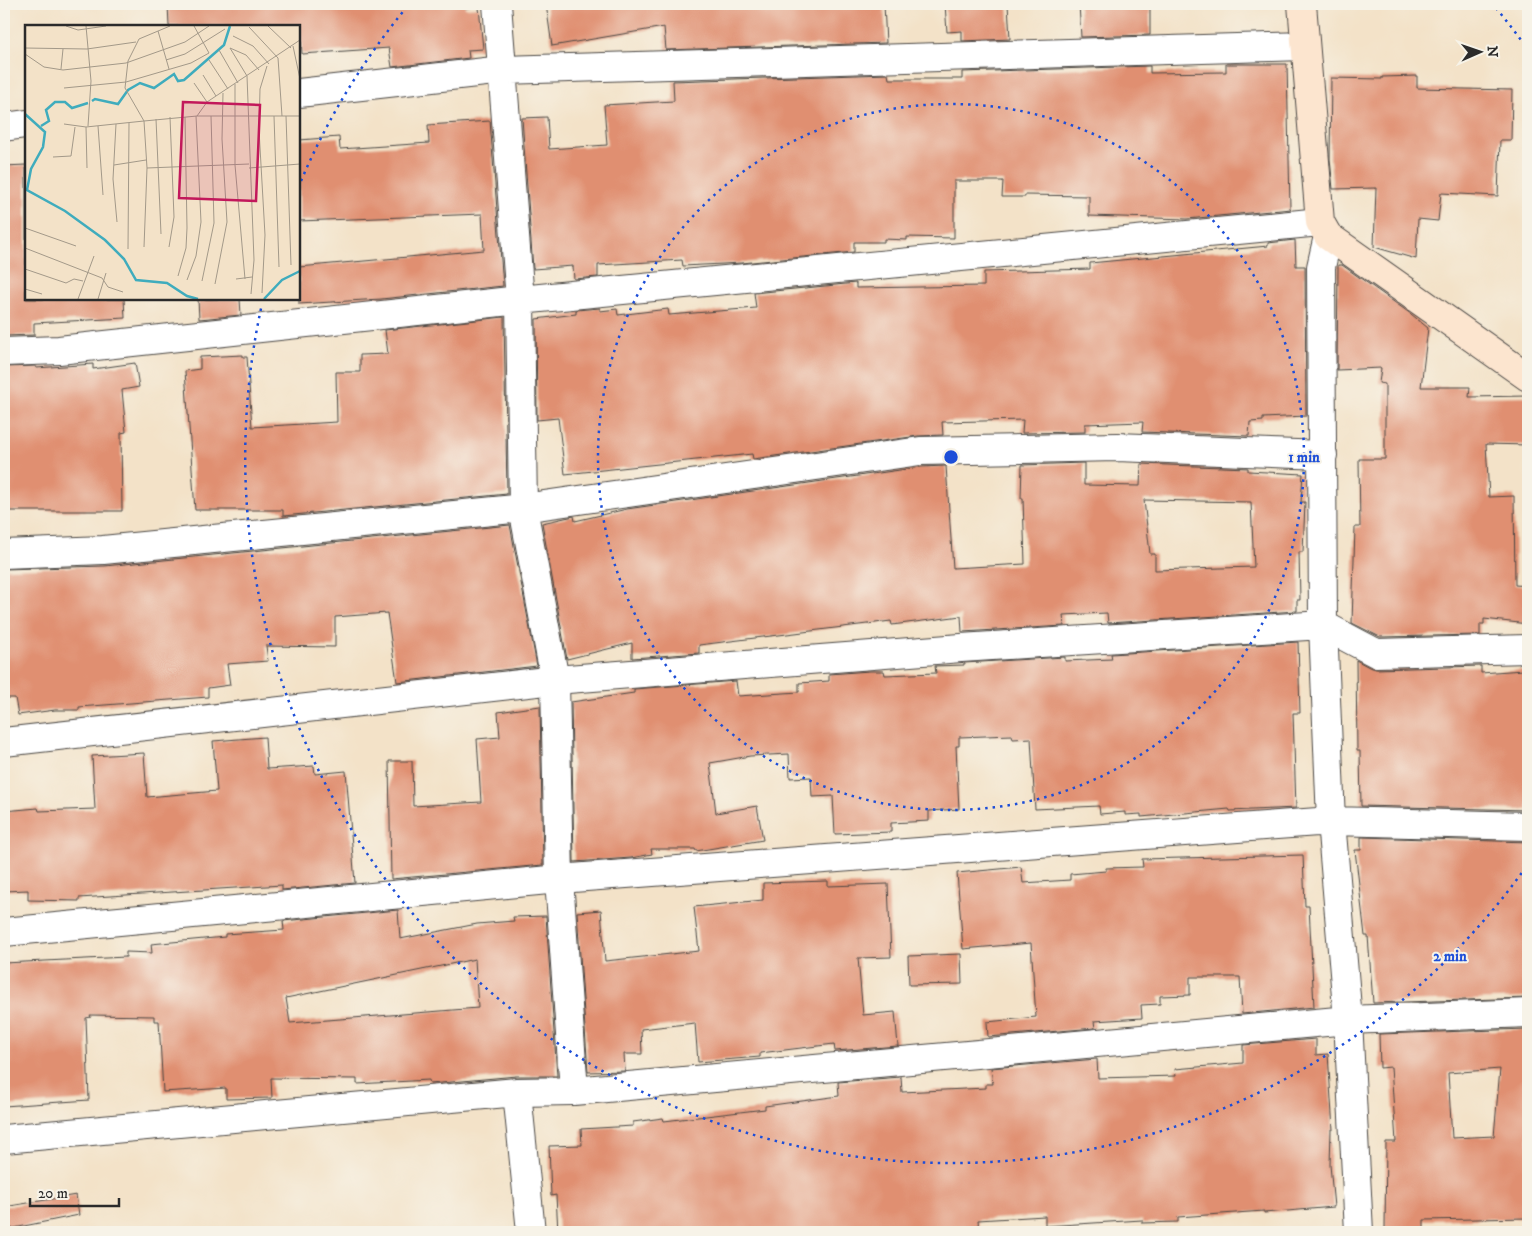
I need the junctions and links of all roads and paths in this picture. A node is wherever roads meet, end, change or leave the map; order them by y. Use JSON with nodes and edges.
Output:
{"nodes":[{"id":1,"x":497,"y":4,"type":"edge"},
{"id":2,"x":1302,"y":4,"type":"edge"},
{"id":3,"x":1304,"y":46,"type":"junction"},
{"id":4,"x":503,"y":70,"type":"junction"},
{"id":5,"x":300,"y":94,"type":"edge"},
{"id":6,"x":25,"y":124,"type":"edge"},
{"id":7,"x":4,"y":127,"type":"edge"},
{"id":8,"x":1324,"y":229,"type":"junction"},
{"id":9,"x":520,"y":300,"type":"junction"},
{"id":10,"x":4,"y":352,"type":"edge"},
{"id":11,"x":1528,"y":377,"type":"edge"},
{"id":12,"x":1323,"y":455,"type":"junction"},
{"id":13,"x":522,"y":508,"type":"junction"},
{"id":14,"x":4,"y":554,"type":"edge"},
{"id":15,"x":1322,"y":626,"type":"junction"},
{"id":16,"x":1528,"y":649,"type":"edge"},
{"id":17,"x":555,"y":680,"type":"junction"},
{"id":18,"x":4,"y":742,"type":"edge"},
{"id":19,"x":1331,"y":821,"type":"junction"},
{"id":20,"x":1528,"y":826,"type":"edge"},
{"id":21,"x":559,"y":879,"type":"junction"},
{"id":22,"x":4,"y":932,"type":"edge"},
{"id":23,"x":1528,"y":1013,"type":"edge"},
{"id":24,"x":1348,"y":1020,"type":"junction"},
{"id":25,"x":517,"y":1092,"type":"junction"},
{"id":26,"x":574,"y":1092,"type":"junction"},
{"id":27,"x":4,"y":1139,"type":"edge"},
{"id":28,"x":531,"y":1232,"type":"edge"},
{"id":29,"x":1359,"y":1232,"type":"edge"}],
"edges":[{"from":1,"to":4,"type":"street"},
{"from":2,"to":3,"type":"street"},
{"from":3,"to":4,"type":"street"},
{"from":3,"to":8,"type":"street"},
{"from":4,"to":5,"type":"street"},
{"from":4,"to":9,"type":"street"},
{"from":6,"to":7,"type":"street"},
{"from":8,"to":9,"type":"street"},
{"from":8,"to":11,"type":"street"},
{"from":8,"to":12,"type":"street"},
{"from":9,"to":10,"type":"street"},
{"from":9,"to":13,"type":"street"},
{"from":12,"to":13,"type":"street"},
{"from":12,"to":15,"type":"street"},
{"from":13,"to":14,"type":"street"},
{"from":13,"to":17,"type":"street"},
{"from":15,"to":16,"type":"street"},
{"from":15,"to":17,"type":"street"},
{"from":15,"to":19,"type":"street"},
{"from":17,"to":18,"type":"street"},
{"from":17,"to":21,"type":"street"},
{"from":19,"to":20,"type":"street"},
{"from":19,"to":21,"type":"street"},
{"from":19,"to":24,"type":"street"},
{"from":21,"to":22,"type":"street"},
{"from":21,"to":26,"type":"street"},
{"from":23,"to":24,"type":"street"},
{"from":24,"to":26,"type":"street"},
{"from":24,"to":29,"type":"street"},
{"from":25,"to":26,"type":"street"},
{"from":25,"to":27,"type":"street"},
{"from":25,"to":28,"type":"street"}]}
